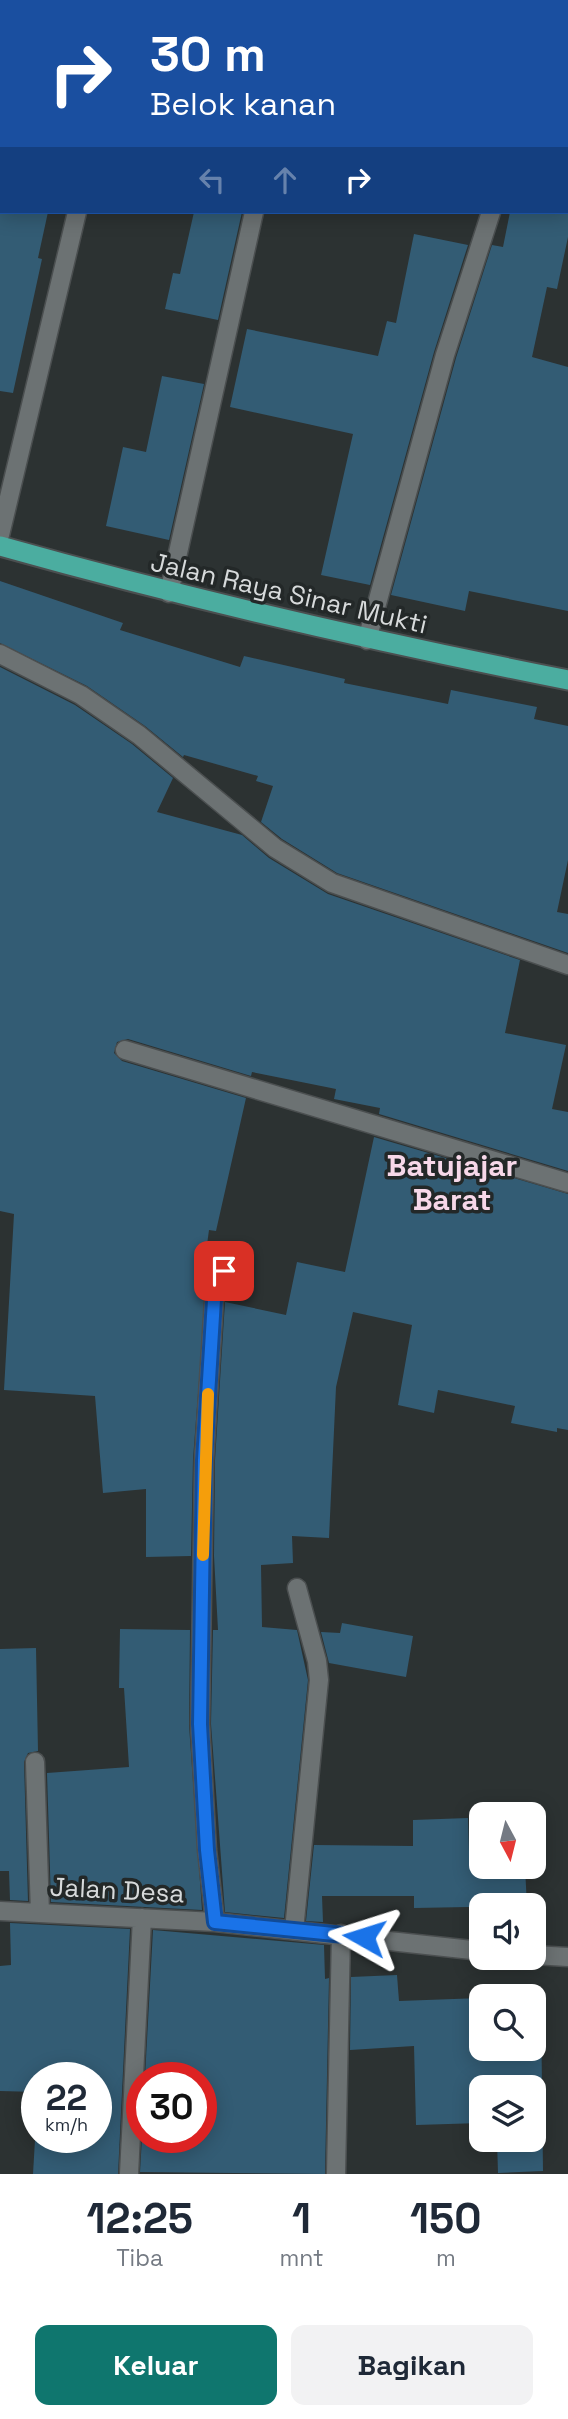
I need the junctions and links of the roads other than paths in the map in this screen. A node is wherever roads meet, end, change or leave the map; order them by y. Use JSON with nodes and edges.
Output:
{"nodes":[{"id":1,"x":77,"y":214,"type":"edge"},
{"id":2,"x":254,"y":214,"type":"edge"},
{"id":3,"x":490,"y":214,"type":"edge"},
{"id":4,"x":0,"y":535,"type":"edge"},
{"id":5,"x":0,"y":546,"type":"edge"},
{"id":6,"x":169,"y":593,"type":"junction"},
{"id":7,"x":367,"y":640,"type":"junction"},
{"id":8,"x":0,"y":654,"type":"edge"},
{"id":9,"x":568,"y":680,"type":"edge"},
{"id":10,"x":568,"y":965,"type":"edge"},
{"id":11,"x":125,"y":1050,"type":"dead end"},
{"id":12,"x":568,"y":1183,"type":"edge"},
{"id":13,"x":224,"y":1271,"type":"dead end"},
{"id":14,"x":297,"y":1588,"type":"dead end"},
{"id":15,"x":35,"y":1762,"type":"dead end"},
{"id":16,"x":0,"y":1911,"type":"edge"},
{"id":17,"x":40,"y":1913,"type":"junction"},
{"id":18,"x":142,"y":1917,"type":"junction"},
{"id":19,"x":215,"y":1922,"type":"junction"},
{"id":20,"x":294,"y":1930,"type":"junction"},
{"id":21,"x":341,"y":1934,"type":"junction"},
{"id":22,"x":469,"y":1950,"type":"edge"},
{"id":23,"x":546,"y":1956,"type":"edge"},
{"id":24,"x":568,"y":1957,"type":"edge"},
{"id":25,"x":129,"y":2174,"type":"edge"},
{"id":26,"x":336,"y":2174,"type":"edge"}],
"edges":[{"from":1,"to":4,"type":"street"},
{"from":2,"to":6,"type":"street"},
{"from":3,"to":7,"type":"street"},
{"from":5,"to":6,"type":"highway","name":"Jalan Raya Sinar Mukti"},
{"from":6,"to":7,"type":"highway","name":"Jalan Raya Sinar Mukti"},
{"from":7,"to":9,"type":"highway","name":"Jalan Raya Sinar Mukti"},
{"from":8,"to":10,"type":"street"},
{"from":11,"to":12,"type":"street"},
{"from":13,"to":19,"type":"street"},
{"from":14,"to":20,"type":"street"},
{"from":15,"to":17,"type":"street"},
{"from":16,"to":17,"type":"street","name":"Jalan Desa"},
{"from":17,"to":18,"type":"street","name":"Jalan Desa"},
{"from":18,"to":19,"type":"street","name":"Jalan Desa"},
{"from":18,"to":25,"type":"street"},
{"from":19,"to":20,"type":"street","name":"Jalan Desa"},
{"from":20,"to":21,"type":"street","name":"Jalan Desa"},
{"from":21,"to":22,"type":"street","name":"Jalan Desa"},
{"from":21,"to":26,"type":"street"},
{"from":23,"to":24,"type":"street"}]}
